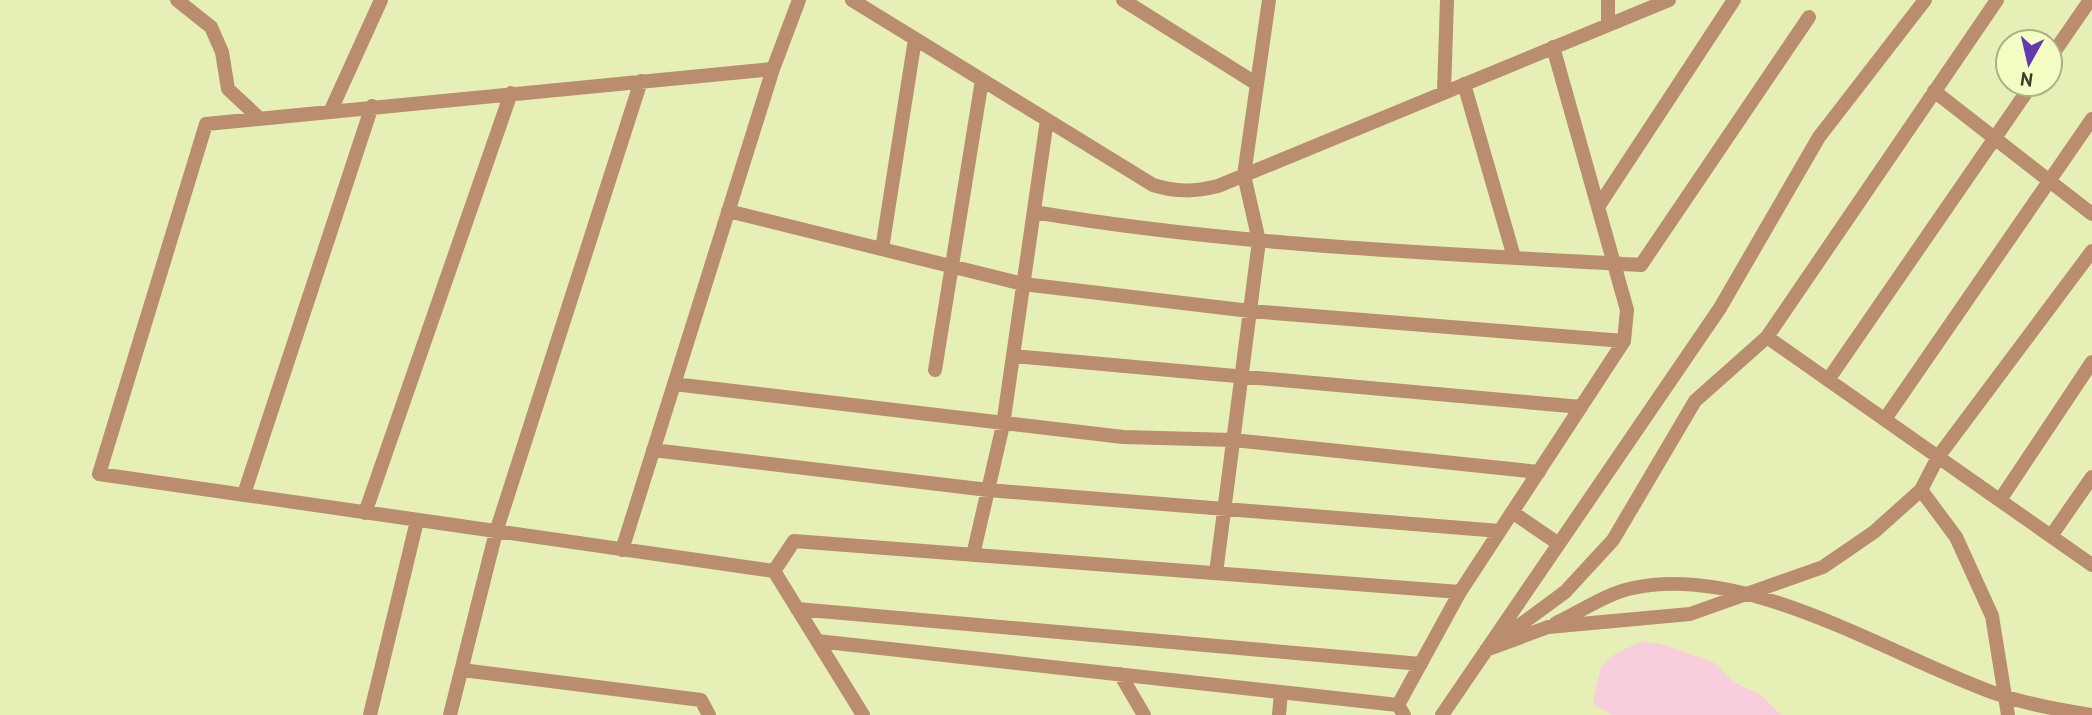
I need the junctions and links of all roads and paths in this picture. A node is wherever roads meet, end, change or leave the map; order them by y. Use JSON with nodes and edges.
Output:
{"nodes":[{"id":1,"x":177,"y":0,"type":"edge"},
{"id":2,"x":381,"y":0,"type":"edge"},
{"id":3,"x":799,"y":0,"type":"edge"},
{"id":4,"x":852,"y":0,"type":"edge"},
{"id":5,"x":1123,"y":0,"type":"edge"},
{"id":6,"x":1269,"y":0,"type":"edge"},
{"id":7,"x":1447,"y":0,"type":"edge"},
{"id":8,"x":1608,"y":0,"type":"edge"},
{"id":9,"x":1669,"y":0,"type":"edge"},
{"id":10,"x":1734,"y":0,"type":"edge"},
{"id":11,"x":1925,"y":0,"type":"edge"},
{"id":12,"x":1997,"y":0,"type":"edge"},
{"id":13,"x":2090,"y":0,"type":"edge"},
{"id":14,"x":1809,"y":17,"type":"dead end"},
{"id":15,"x":1608,"y":25,"type":"junction"},
{"id":16,"x":2064,"y":38,"type":"edge"},
{"id":17,"x":915,"y":39,"type":"junction"},
{"id":18,"x":1553,"y":47,"type":"junction"},
{"id":19,"x":773,"y":69,"type":"junction"},
{"id":20,"x":982,"y":80,"type":"junction"},
{"id":21,"x":641,"y":81,"type":"junction"},
{"id":22,"x":1257,"y":84,"type":"junction"},
{"id":23,"x":1464,"y":84,"type":"junction"},
{"id":24,"x":1934,"y":91,"type":"junction"},
{"id":25,"x":1444,"y":92,"type":"junction"},
{"id":26,"x":511,"y":93,"type":"junction"},
{"id":27,"x":2022,"y":98,"type":"edge"},
{"id":28,"x":372,"y":106,"type":"junction"},
{"id":29,"x":331,"y":110,"type":"junction"},
{"id":30,"x":259,"y":118,"type":"junction"},
{"id":31,"x":2092,"y":118,"type":"edge"},
{"id":32,"x":1047,"y":120,"type":"junction"},
{"id":33,"x":1995,"y":138,"type":"junction"},
{"id":34,"x":1244,"y":175,"type":"junction"},
{"id":35,"x":2049,"y":180,"type":"junction"},
{"id":36,"x":1598,"y":207,"type":"junction"},
{"id":37,"x":728,"y":211,"type":"junction"},
{"id":38,"x":1034,"y":212,"type":"junction"},
{"id":39,"x":2092,"y":214,"type":"edge"},
{"id":40,"x":1259,"y":242,"type":"junction"},
{"id":41,"x":882,"y":249,"type":"junction"},
{"id":42,"x":2092,"y":251,"type":"edge"},
{"id":43,"x":1514,"y":257,"type":"junction"},
{"id":44,"x":1614,"y":263,"type":"junction"},
{"id":45,"x":953,"y":267,"type":"junction"},
{"id":46,"x":1023,"y":284,"type":"junction"},
{"id":47,"x":1250,"y":311,"type":"junction"},
{"id":48,"x":1767,"y":337,"type":"junction"},
{"id":49,"x":1624,"y":341,"type":"junction"},
{"id":50,"x":1013,"y":356,"type":"junction"},
{"id":51,"x":2092,"y":362,"type":"edge"},
{"id":52,"x":935,"y":370,"type":"dead end"},
{"id":53,"x":1241,"y":376,"type":"junction"},
{"id":54,"x":1828,"y":380,"type":"junction"},
{"id":55,"x":674,"y":384,"type":"junction"},
{"id":56,"x":1581,"y":407,"type":"junction"},
{"id":57,"x":1885,"y":419,"type":"junction"},
{"id":58,"x":1003,"y":425,"type":"junction"},
{"id":59,"x":1233,"y":440,"type":"junction"},
{"id":60,"x":653,"y":450,"type":"junction"},
{"id":61,"x":1938,"y":457,"type":"junction"},
{"id":62,"x":1539,"y":472,"type":"junction"},
{"id":63,"x":2092,"y":477,"type":"edge"},
{"id":64,"x":988,"y":490,"type":"junction"},
{"id":65,"x":1921,"y":490,"type":"junction"},
{"id":66,"x":244,"y":494,"type":"junction"},
{"id":67,"x":2000,"y":500,"type":"junction"},
{"id":68,"x":1225,"y":507,"type":"junction"},
{"id":69,"x":1512,"y":512,"type":"junction"},
{"id":70,"x":365,"y":513,"type":"junction"},
{"id":71,"x":417,"y":521,"type":"junction"},
{"id":72,"x":1500,"y":531,"type":"junction"},
{"id":73,"x":496,"y":532,"type":"junction"},
{"id":74,"x":2051,"y":536,"type":"junction"},
{"id":75,"x":1559,"y":544,"type":"junction"},
{"id":76,"x":622,"y":550,"type":"junction"},
{"id":77,"x":972,"y":555,"type":"junction"},
{"id":78,"x":2092,"y":565,"type":"edge"},
{"id":79,"x":774,"y":571,"type":"junction"},
{"id":80,"x":1216,"y":573,"type":"junction"},
{"id":81,"x":1460,"y":592,"type":"junction"},
{"id":82,"x":1753,"y":593,"type":"junction"},
{"id":83,"x":797,"y":609,"type":"junction"},
{"id":84,"x":1548,"y":627,"type":"junction"},
{"id":85,"x":817,"y":640,"type":"junction"},
{"id":86,"x":1486,"y":650,"type":"junction"},
{"id":87,"x":1421,"y":664,"type":"junction"},
{"id":88,"x":461,"y":670,"type":"junction"},
{"id":89,"x":1120,"y":674,"type":"junction"},
{"id":90,"x":1281,"y":692,"type":"junction"},
{"id":91,"x":2007,"y":697,"type":"junction"},
{"id":92,"x":1401,"y":710,"type":"edge"},
{"id":93,"x":2062,"y":713,"type":"edge"},
{"id":94,"x":370,"y":715,"type":"edge"},
{"id":95,"x":450,"y":715,"type":"edge"},
{"id":96,"x":709,"y":715,"type":"edge"},
{"id":97,"x":863,"y":715,"type":"edge"},
{"id":98,"x":1144,"y":715,"type":"edge"},
{"id":99,"x":1279,"y":715,"type":"edge"},
{"id":100,"x":1442,"y":715,"type":"edge"},
{"id":101,"x":2008,"y":715,"type":"edge"},
{"id":102,"x":2091,"y":715,"type":"edge"}],
"edges":[{"from":1,"to":30,"type":"street"},
{"from":2,"to":29,"type":"street"},
{"from":3,"to":19,"type":"street"},
{"from":4,"to":17,"type":"street"},
{"from":5,"to":22,"type":"street"},
{"from":6,"to":22,"type":"street"},
{"from":7,"to":25,"type":"street"},
{"from":8,"to":15,"type":"street"},
{"from":9,"to":15,"type":"street"},
{"from":10,"to":36,"type":"street"},
{"from":11,"to":75,"type":"street"},
{"from":12,"to":24,"type":"street"},
{"from":13,"to":16,"type":"street"},
{"from":14,"to":44,"type":"street"},
{"from":15,"to":18,"type":"street"},
{"from":17,"to":20,"type":"street"},
{"from":17,"to":41,"type":"street"},
{"from":18,"to":23,"type":"street"},
{"from":18,"to":36,"type":"street"},
{"from":19,"to":21,"type":"street"},
{"from":19,"to":37,"type":"street"},
{"from":20,"to":32,"type":"street"},
{"from":20,"to":45,"type":"street"},
{"from":21,"to":26,"type":"street"},
{"from":21,"to":73,"type":"street"},
{"from":22,"to":34,"type":"street"},
{"from":23,"to":25,"type":"street"},
{"from":23,"to":43,"type":"street"},
{"from":24,"to":33,"type":"street"},
{"from":24,"to":48,"type":"street"},
{"from":25,"to":34,"type":"street"},
{"from":26,"to":28,"type":"street"},
{"from":26,"to":70,"type":"street"},
{"from":27,"to":33,"type":"street"},
{"from":28,"to":29,"type":"street"},
{"from":28,"to":66,"type":"street"},
{"from":29,"to":30,"type":"street"},
{"from":30,"to":66,"type":"street"},
{"from":31,"to":35,"type":"street"},
{"from":32,"to":34,"type":"street"},
{"from":32,"to":38,"type":"street"},
{"from":33,"to":35,"type":"street"},
{"from":33,"to":54,"type":"street"},
{"from":34,"to":40,"type":"street"},
{"from":35,"to":39,"type":"street"},
{"from":35,"to":57,"type":"street"},
{"from":36,"to":44,"type":"street"},
{"from":37,"to":41,"type":"street"},
{"from":37,"to":55,"type":"street"},
{"from":38,"to":40,"type":"street"},
{"from":38,"to":46,"type":"street"},
{"from":40,"to":43,"type":"street"},
{"from":40,"to":47,"type":"street"},
{"from":41,"to":45,"type":"street"},
{"from":42,"to":61,"type":"street"},
{"from":43,"to":44,"type":"street"},
{"from":44,"to":49,"type":"street"},
{"from":45,"to":46,"type":"street"},
{"from":45,"to":52,"type":"street"},
{"from":46,"to":47,"type":"street"},
{"from":46,"to":50,"type":"street"},
{"from":47,"to":49,"type":"street"},
{"from":47,"to":53,"type":"street"},
{"from":48,"to":54,"type":"street"},
{"from":48,"to":86,"type":"street"},
{"from":49,"to":56,"type":"street"},
{"from":50,"to":53,"type":"street"},
{"from":50,"to":58,"type":"street"},
{"from":51,"to":67,"type":"street"},
{"from":53,"to":56,"type":"street"},
{"from":53,"to":59,"type":"street"},
{"from":54,"to":57,"type":"street"},
{"from":55,"to":58,"type":"street"},
{"from":55,"to":60,"type":"street"},
{"from":56,"to":62,"type":"street"},
{"from":57,"to":61,"type":"street"},
{"from":58,"to":59,"type":"street"},
{"from":58,"to":64,"type":"street"},
{"from":59,"to":62,"type":"street"},
{"from":59,"to":68,"type":"street"},
{"from":60,"to":64,"type":"street"},
{"from":60,"to":76,"type":"street"},
{"from":61,"to":65,"type":"street"},
{"from":61,"to":67,"type":"street"},
{"from":62,"to":69,"type":"street"},
{"from":63,"to":74,"type":"street"},
{"from":64,"to":68,"type":"street"},
{"from":64,"to":77,"type":"street"},
{"from":65,"to":82,"type":"street"},
{"from":65,"to":91,"type":"street"},
{"from":66,"to":70,"type":"street"},
{"from":67,"to":74,"type":"street"},
{"from":68,"to":72,"type":"street"},
{"from":68,"to":80,"type":"street"},
{"from":69,"to":72,"type":"street"},
{"from":69,"to":75,"type":"street"},
{"from":70,"to":71,"type":"street"},
{"from":71,"to":73,"type":"street"},
{"from":71,"to":94,"type":"street"},
{"from":72,"to":81,"type":"street"},
{"from":73,"to":76,"type":"street"},
{"from":73,"to":88,"type":"street"},
{"from":74,"to":78,"type":"street"},
{"from":75,"to":86,"type":"street"},
{"from":76,"to":79,"type":"street"},
{"from":77,"to":79,"type":"street"},
{"from":77,"to":80,"type":"street"},
{"from":79,"to":83,"type":"street"},
{"from":80,"to":81,"type":"street"},
{"from":81,"to":87,"type":"street"},
{"from":82,"to":84,"type":"street"},
{"from":82,"to":84,"type":"street"},
{"from":82,"to":91,"type":"street"},
{"from":83,"to":85,"type":"street"},
{"from":83,"to":87,"type":"street"},
{"from":84,"to":86,"type":"street"},
{"from":85,"to":89,"type":"street"},
{"from":85,"to":97,"type":"street"},
{"from":86,"to":100,"type":"street"},
{"from":87,"to":92,"type":"street"},
{"from":88,"to":95,"type":"street"},
{"from":88,"to":96,"type":"street"},
{"from":89,"to":90,"type":"street"},
{"from":89,"to":98,"type":"street"},
{"from":90,"to":92,"type":"street"},
{"from":90,"to":99,"type":"street"},
{"from":91,"to":93,"type":"street"},
{"from":91,"to":101,"type":"street"},
{"from":93,"to":102,"type":"street"}]}
